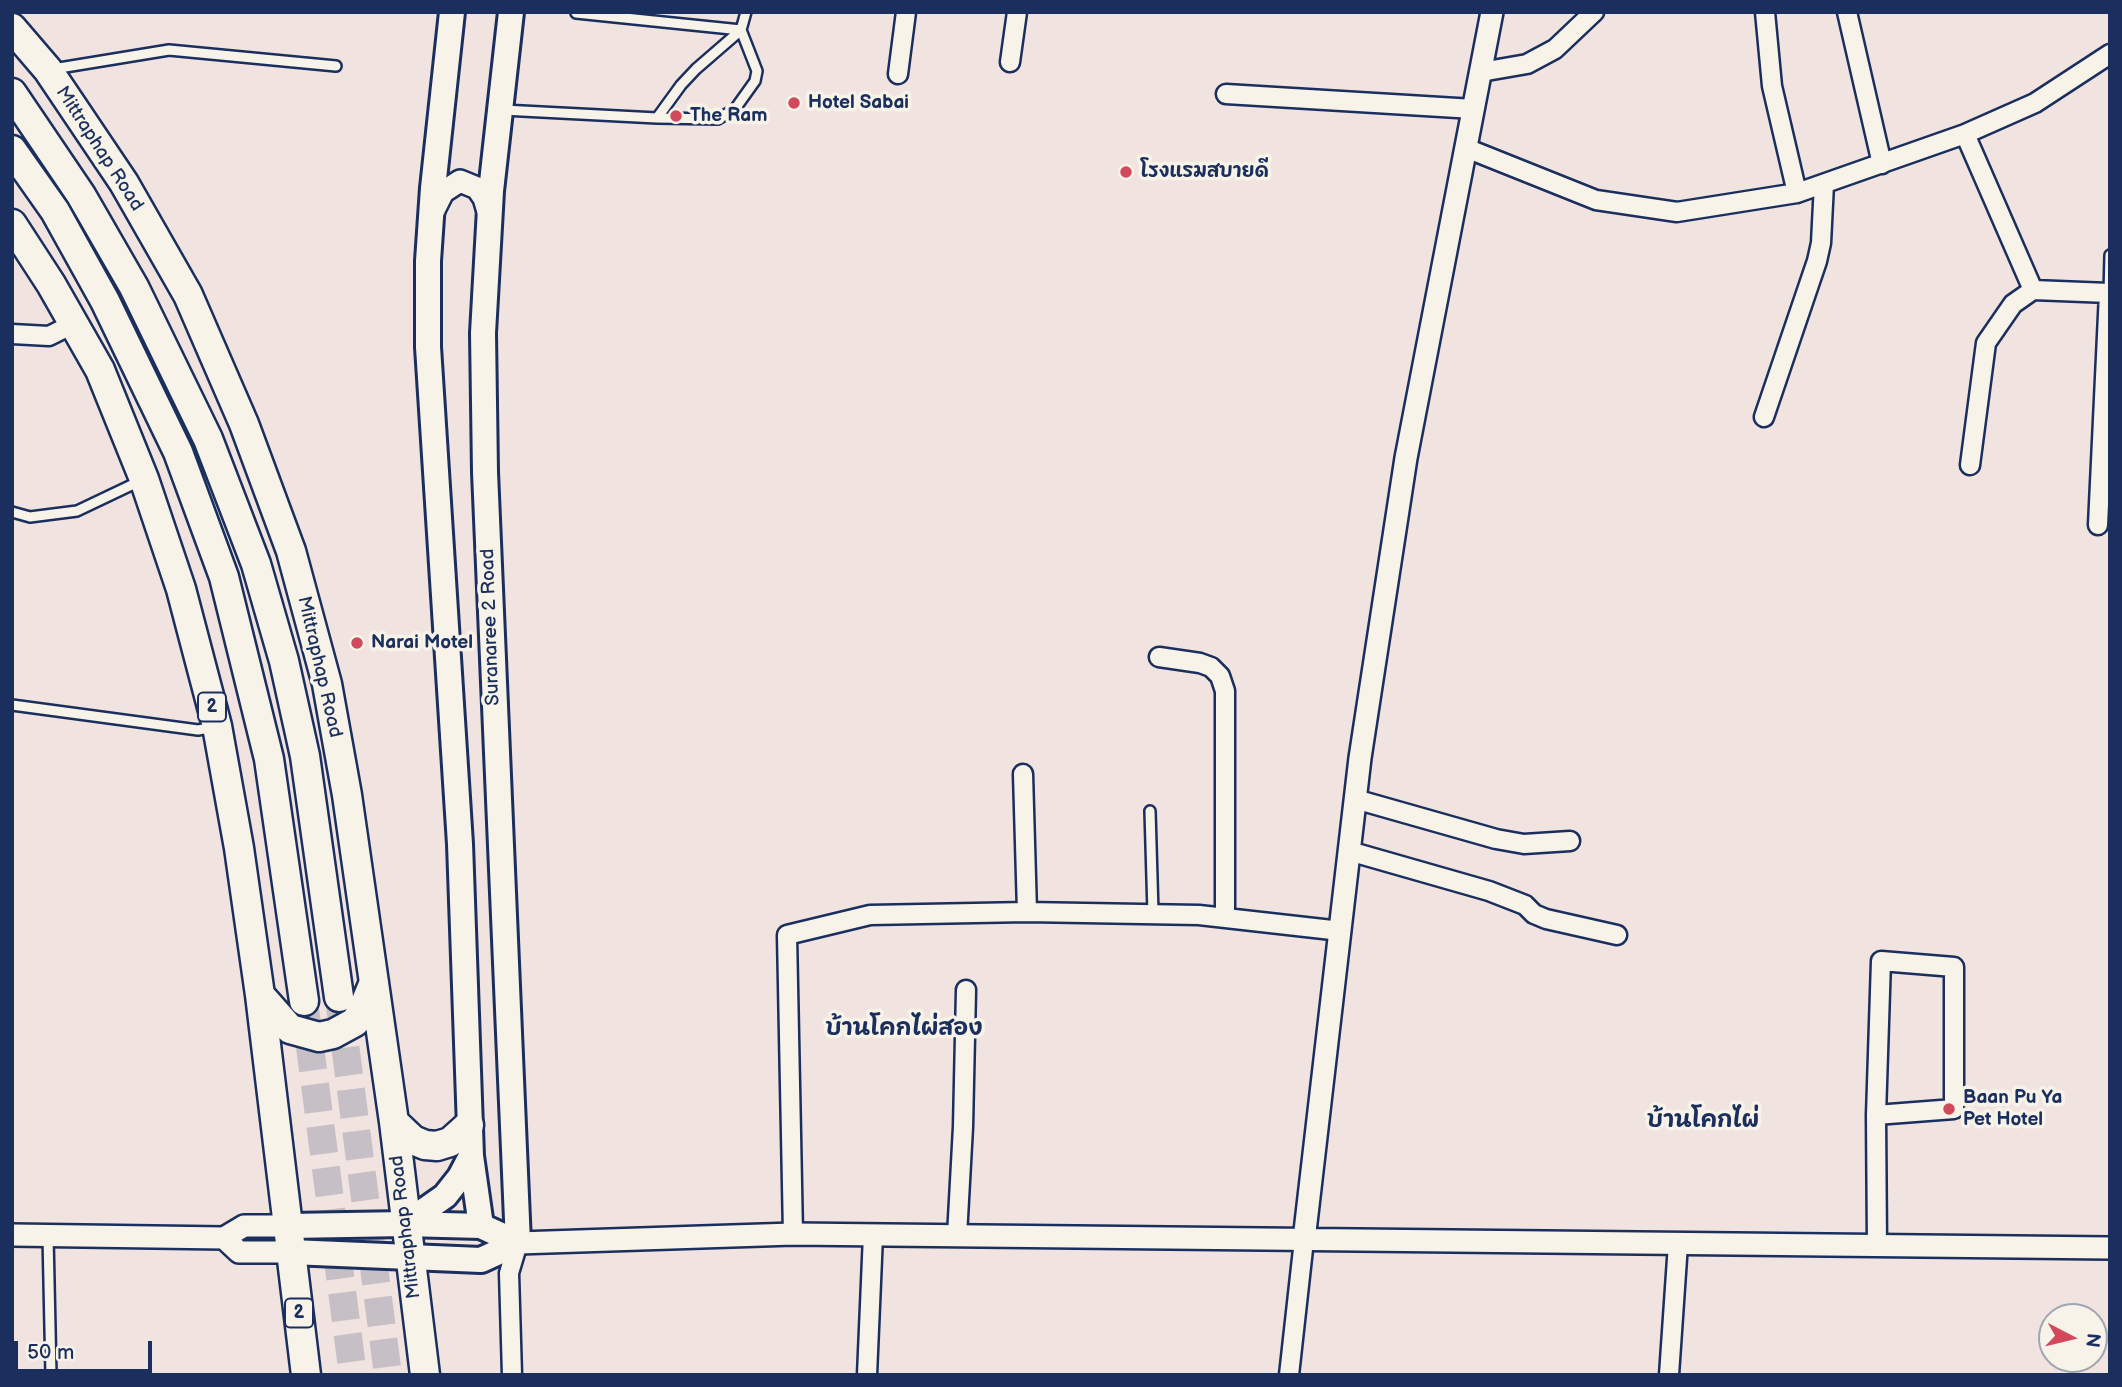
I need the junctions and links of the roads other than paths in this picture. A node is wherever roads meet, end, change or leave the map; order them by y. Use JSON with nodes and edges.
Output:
{"nodes":[{"id":1,"x":452,"y":12,"type":"edge"},
{"id":2,"x":511,"y":12,"type":"edge"},
{"id":3,"x":746,"y":12,"type":"edge"},
{"id":4,"x":906,"y":12,"type":"edge"},
{"id":5,"x":1017,"y":12,"type":"edge"},
{"id":6,"x":1492,"y":12,"type":"edge"},
{"id":7,"x":1594,"y":12,"type":"edge"},
{"id":8,"x":1765,"y":12,"type":"edge"},
{"id":9,"x":1847,"y":12,"type":"edge"},
{"id":10,"x":576,"y":13,"type":"edge"},
{"id":11,"x":12,"y":28,"type":"edge"},
{"id":12,"x":741,"y":30,"type":"junction"},
{"id":13,"x":2110,"y":54,"type":"edge"},
{"id":14,"x":1010,"y":62,"type":"dead end"},
{"id":15,"x":335,"y":66,"type":"dead end"},
{"id":16,"x":48,"y":70,"type":"junction"},
{"id":17,"x":1481,"y":72,"type":"junction"},
{"id":18,"x":898,"y":74,"type":"dead end"},
{"id":19,"x":12,"y":93,"type":"edge"},
{"id":20,"x":1226,"y":94,"type":"dead end"},
{"id":21,"x":1474,"y":109,"type":"junction"},
{"id":22,"x":499,"y":110,"type":"junction"},
{"id":23,"x":657,"y":118,"type":"junction"},
{"id":24,"x":1965,"y":134,"type":"junction"},
{"id":25,"x":1466,"y":148,"type":"junction"},
{"id":26,"x":12,"y":150,"type":"edge"},
{"id":27,"x":1882,"y":164,"type":"junction"},
{"id":28,"x":1825,"y":184,"type":"junction"},
{"id":29,"x":1797,"y":193,"type":"junction"},
{"id":30,"x":431,"y":216,"type":"junction"},
{"id":31,"x":489,"y":216,"type":"junction"},
{"id":32,"x":12,"y":224,"type":"edge"},
{"id":33,"x":2110,"y":255,"type":"edge"},
{"id":34,"x":2033,"y":290,"type":"junction"},
{"id":35,"x":2109,"y":293,"type":"edge"},
{"id":36,"x":73,"y":324,"type":"junction"},
{"id":37,"x":12,"y":334,"type":"edge"},
{"id":38,"x":1764,"y":417,"type":"dead end"},
{"id":39,"x":1970,"y":465,"type":"dead end"},
{"id":40,"x":144,"y":478,"type":"junction"},
{"id":41,"x":12,"y":512,"type":"edge"},
{"id":42,"x":2098,"y":525,"type":"dead end"},
{"id":43,"x":1159,"y":657,"type":"dead end"},
{"id":44,"x":12,"y":705,"type":"edge"},
{"id":45,"x":217,"y":726,"type":"junction"},
{"id":46,"x":1023,"y":774,"type":"dead end"},
{"id":47,"x":1355,"y":799,"type":"junction"},
{"id":48,"x":1150,"y":811,"type":"dead end"},
{"id":49,"x":1570,"y":841,"type":"dead end"},
{"id":50,"x":1349,"y":851,"type":"junction"},
{"id":51,"x":1027,"y":912,"type":"junction"},
{"id":52,"x":1153,"y":913,"type":"junction"},
{"id":53,"x":1224,"y":916,"type":"junction"},
{"id":54,"x":1340,"y":932,"type":"junction"},
{"id":55,"x":1617,"y":935,"type":"dead end"},
{"id":56,"x":374,"y":982,"type":"junction"},
{"id":57,"x":966,"y":989,"type":"dead end"},
{"id":58,"x":260,"y":995,"type":"junction"},
{"id":59,"x":339,"y":997,"type":"tunnel mouth"},
{"id":60,"x":304,"y":1001,"type":"tunnel mouth"},
{"id":61,"x":1876,"y":1115,"type":"junction"},
{"id":62,"x":394,"y":1122,"type":"junction"},
{"id":63,"x":469,"y":1125,"type":"junction"},
{"id":64,"x":471,"y":1156,"type":"junction"},
{"id":65,"x":405,"y":1224,"type":"junction"},
{"id":66,"x":481,"y":1226,"type":"junction"},
{"id":67,"x":48,"y":1234,"type":"junction"},
{"id":68,"x":793,"y":1234,"type":"junction"},
{"id":69,"x":12,"y":1235,"type":"edge"},
{"id":70,"x":873,"y":1235,"type":"junction"},
{"id":71,"x":957,"y":1236,"type":"junction"},
{"id":72,"x":290,"y":1239,"type":"junction"},
{"id":73,"x":1304,"y":1240,"type":"junction"},
{"id":74,"x":518,"y":1243,"type":"junction"},
{"id":75,"x":1678,"y":1244,"type":"junction"},
{"id":76,"x":1877,"y":1246,"type":"junction"},
{"id":77,"x":2110,"y":1248,"type":"edge"},
{"id":78,"x":409,"y":1258,"type":"junction"},
{"id":79,"x":51,"y":1375,"type":"edge"},
{"id":80,"x":306,"y":1375,"type":"edge"},
{"id":81,"x":425,"y":1375,"type":"edge"},
{"id":82,"x":512,"y":1375,"type":"edge"},
{"id":83,"x":867,"y":1375,"type":"edge"},
{"id":84,"x":1289,"y":1375,"type":"edge"},
{"id":85,"x":1669,"y":1375,"type":"edge"}],
"edges":[{"from":1,"to":30,"type":"main road"},
{"from":2,"to":22,"type":"main road","name":"Suranaree 2 Road"},
{"from":3,"to":12,"type":"lane"},
{"from":4,"to":18,"type":"street"},
{"from":5,"to":14,"type":"street"},
{"from":6,"to":17,"type":"street"},
{"from":7,"to":17,"type":"street"},
{"from":8,"to":29,"type":"street"},
{"from":9,"to":27,"type":"street"},
{"from":10,"to":12,"type":"lane"},
{"from":11,"to":16,"type":"highway","name":"Mittraphap Road"},
{"from":12,"to":23,"type":"lane"},
{"from":12,"to":23,"type":"lane"},
{"from":13,"to":24,"type":"street"},
{"from":15,"to":16,"type":"lane"},
{"from":16,"to":56,"type":"highway","name":"Mittraphap Road"},
{"from":17,"to":21,"type":"street"},
{"from":19,"to":59,"type":"highway","name":"Mittraphap Road"},
{"from":20,"to":21,"type":"street"},
{"from":21,"to":25,"type":"street"},
{"from":22,"to":23,"type":"lane"},
{"from":22,"to":31,"type":"main road","name":"Suranaree 2 Road"},
{"from":24,"to":27,"type":"street"},
{"from":24,"to":34,"type":"street"},
{"from":25,"to":29,"type":"street"},
{"from":25,"to":47,"type":"street"},
{"from":26,"to":60,"type":"highway","number":"2"},
{"from":27,"to":28,"type":"street"},
{"from":28,"to":29,"type":"street"},
{"from":28,"to":38,"type":"street"},
{"from":30,"to":31,"type":"street"},
{"from":30,"to":63,"type":"main road"},
{"from":31,"to":74,"type":"main road","name":"Suranaree 2 Road"},
{"from":32,"to":36,"type":"highway","number":"2"},
{"from":33,"to":35,"type":"lane"},
{"from":34,"to":35,"type":"street"},
{"from":34,"to":39,"type":"street"},
{"from":35,"to":42,"type":"street"},
{"from":36,"to":37,"type":"street"},
{"from":36,"to":40,"type":"highway","number":"2"},
{"from":40,"to":41,"type":"lane"},
{"from":40,"to":45,"type":"highway","number":"2"},
{"from":43,"to":53,"type":"street"},
{"from":44,"to":45,"type":"lane"},
{"from":45,"to":58,"type":"highway","number":"2"},
{"from":46,"to":51,"type":"street"},
{"from":47,"to":49,"type":"street"},
{"from":47,"to":50,"type":"street"},
{"from":48,"to":52,"type":"lane"},
{"from":50,"to":54,"type":"street"},
{"from":50,"to":55,"type":"street"},
{"from":51,"to":52,"type":"street"},
{"from":51,"to":68,"type":"street"},
{"from":52,"to":53,"type":"street"},
{"from":53,"to":54,"type":"street"},
{"from":54,"to":73,"type":"street"},
{"from":56,"to":58,"type":"highway"},
{"from":56,"to":62,"type":"highway","name":"Mittraphap Road"},
{"from":57,"to":71,"type":"street"},
{"from":58,"to":72,"type":"highway","number":"2"},
{"from":61,"to":61,"type":"street"},
{"from":61,"to":76,"type":"street"},
{"from":62,"to":63,"type":"highway"},
{"from":62,"to":65,"type":"highway","name":"Mittraphap Road"},
{"from":63,"to":64,"type":"main road"},
{"from":64,"to":65,"type":"main road"},
{"from":64,"to":66,"type":"main road"},
{"from":65,"to":66,"type":"main road"},
{"from":65,"to":72,"type":"main road"},
{"from":65,"to":78,"type":"highway","name":"Mittraphap Road"},
{"from":66,"to":74,"type":"main road"},
{"from":67,"to":69,"type":"street"},
{"from":67,"to":72,"type":"street"},
{"from":67,"to":79,"type":"lane"},
{"from":68,"to":70,"type":"street"},
{"from":68,"to":74,"type":"street"},
{"from":70,"to":71,"type":"street"},
{"from":70,"to":83,"type":"street"},
{"from":71,"to":73,"type":"street"},
{"from":72,"to":78,"type":"main road"},
{"from":72,"to":80,"type":"highway","number":"2"},
{"from":73,"to":75,"type":"street"},
{"from":73,"to":84,"type":"street"},
{"from":74,"to":78,"type":"main road"},
{"from":74,"to":82,"type":"street"},
{"from":75,"to":76,"type":"street"},
{"from":75,"to":85,"type":"street"},
{"from":76,"to":77,"type":"street"},
{"from":78,"to":81,"type":"highway","name":"Mittraphap Road"}]}
